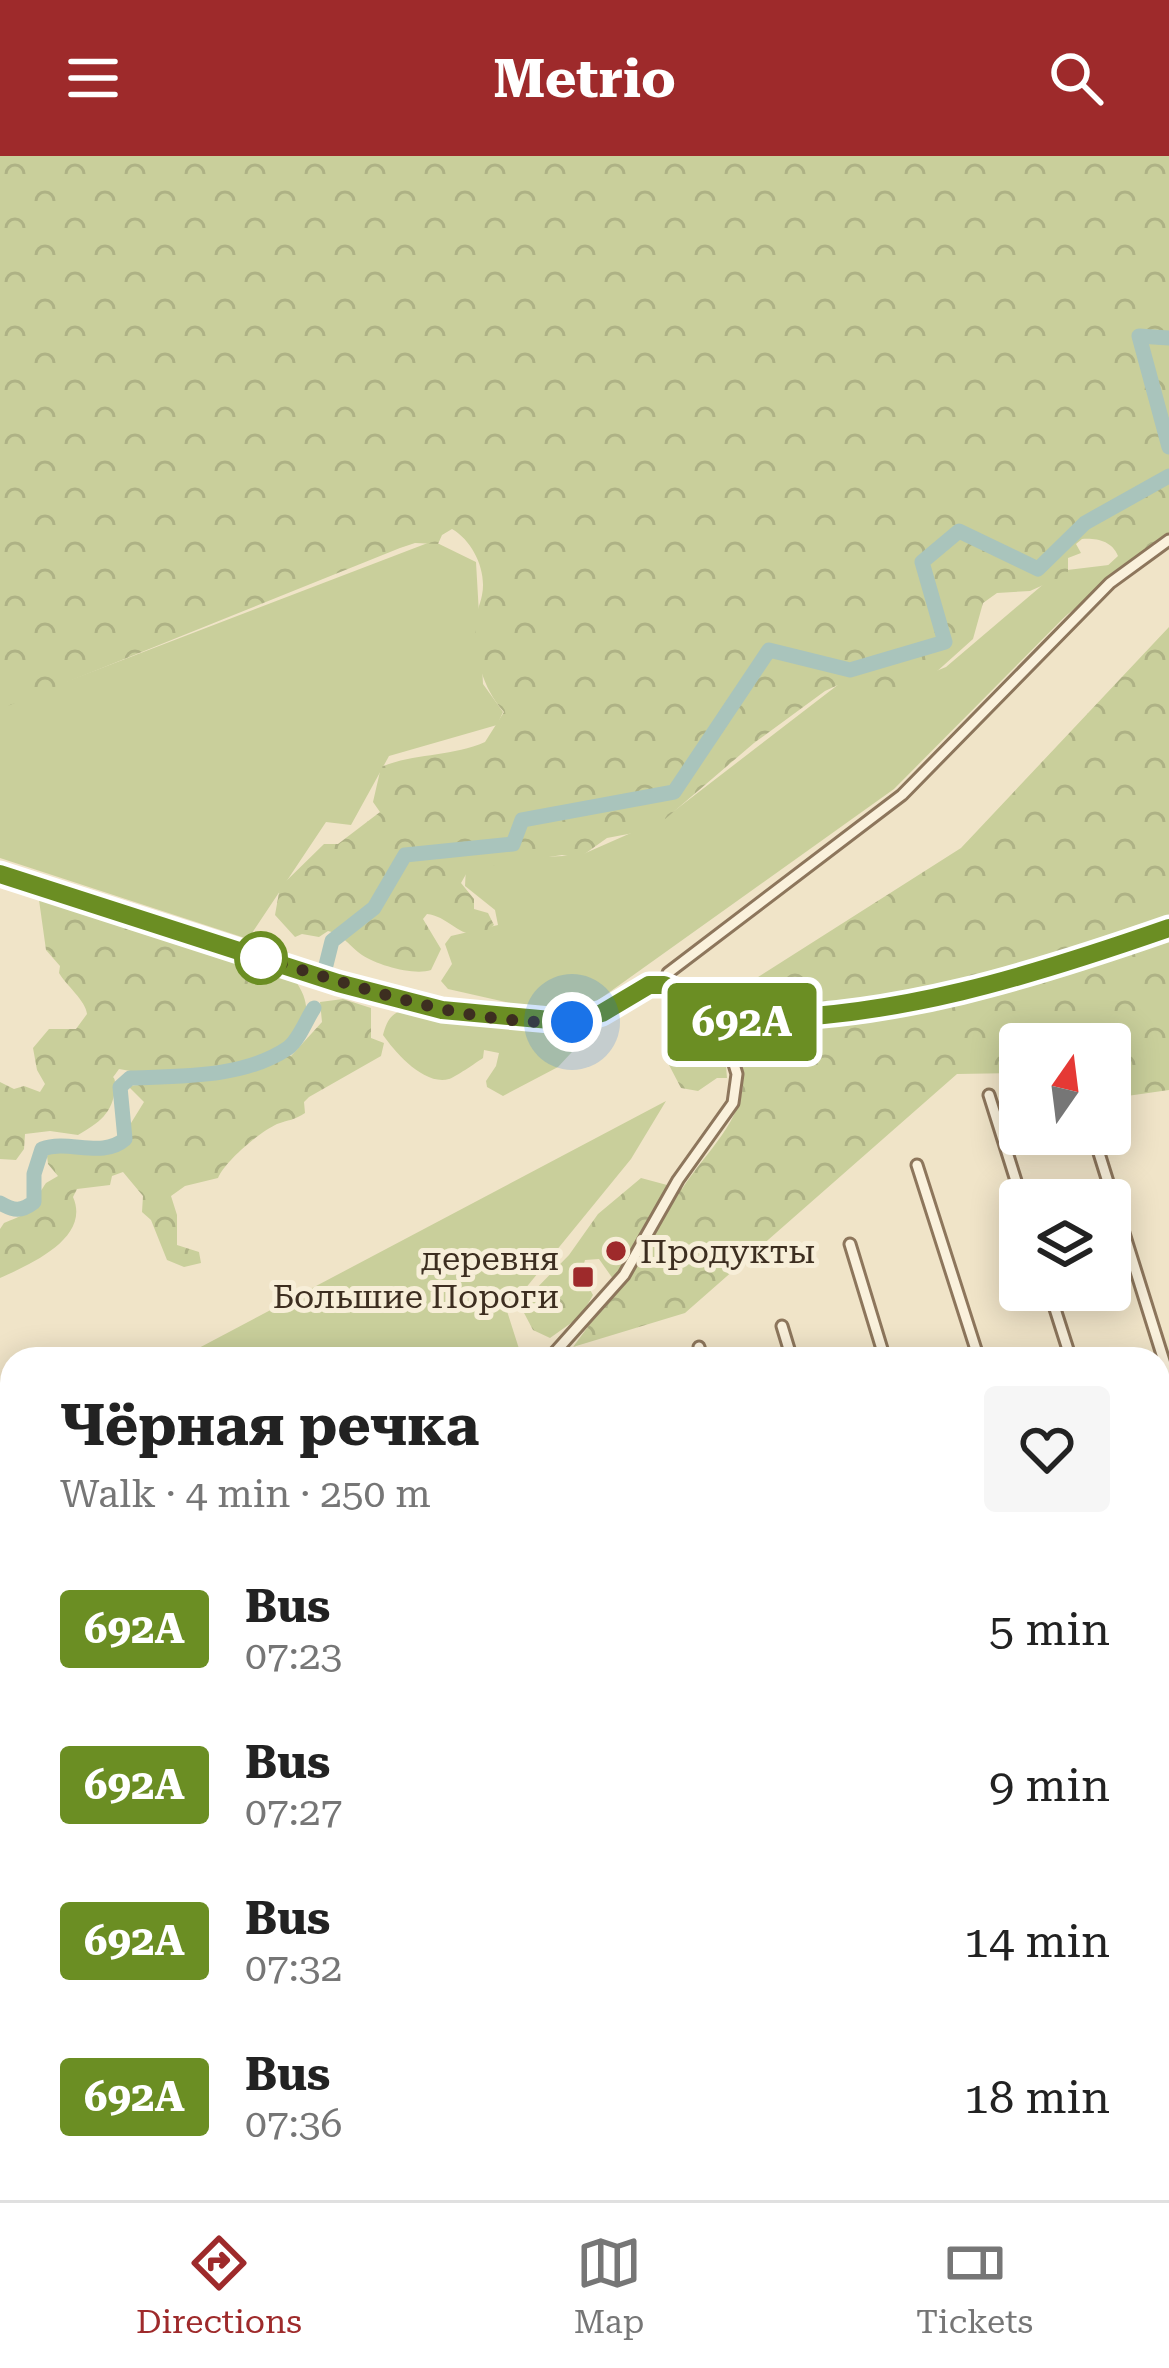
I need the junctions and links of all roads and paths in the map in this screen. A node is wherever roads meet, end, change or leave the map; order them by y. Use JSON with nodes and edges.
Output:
{"nodes":[{"id":1,"x":1169,"y":540,"type":"edge"},
{"id":2,"x":0,"y":874,"type":"edge"},
{"id":3,"x":1169,"y":928,"type":"edge"},
{"id":4,"x":664,"y":985,"type":"junction"},
{"id":5,"x":746,"y":1019,"type":"junction"},
{"id":6,"x":710,"y":1020,"type":"junction"},
{"id":7,"x":729,"y":1048,"type":"junction"},
{"id":8,"x":989,"y":1095,"type":"dead end"},
{"id":9,"x":1100,"y":1155,"type":"edge"},
{"id":10,"x":917,"y":1165,"type":"dead end"},
{"id":11,"x":1015,"y":1179,"type":"edge"},
{"id":12,"x":850,"y":1244,"type":"dead end"},
{"id":13,"x":1056,"y":1311,"type":"edge"},
{"id":14,"x":782,"y":1326,"type":"dead end"},
{"id":15,"x":560,"y":1347,"type":"edge"},
{"id":16,"x":788,"y":1347,"type":"edge"},
{"id":17,"x":881,"y":1347,"type":"edge"},
{"id":18,"x":975,"y":1347,"type":"edge"},
{"id":19,"x":1067,"y":1347,"type":"edge"},
{"id":20,"x":1160,"y":1347,"type":"edge"}],
"edges":[{"from":1,"to":4,"type":"street"},
{"from":2,"to":4,"type":"street"},
{"from":3,"to":5,"type":"street"},
{"from":4,"to":6,"type":"street"},
{"from":5,"to":6,"type":"street"},
{"from":5,"to":7,"type":"street"},
{"from":6,"to":7,"type":"street"},
{"from":7,"to":15,"type":"street"},
{"from":8,"to":11,"type":"street"},
{"from":9,"to":20,"type":"street"},
{"from":10,"to":18,"type":"street"},
{"from":12,"to":17,"type":"street"},
{"from":13,"to":19,"type":"street"},
{"from":14,"to":16,"type":"street"}]}
